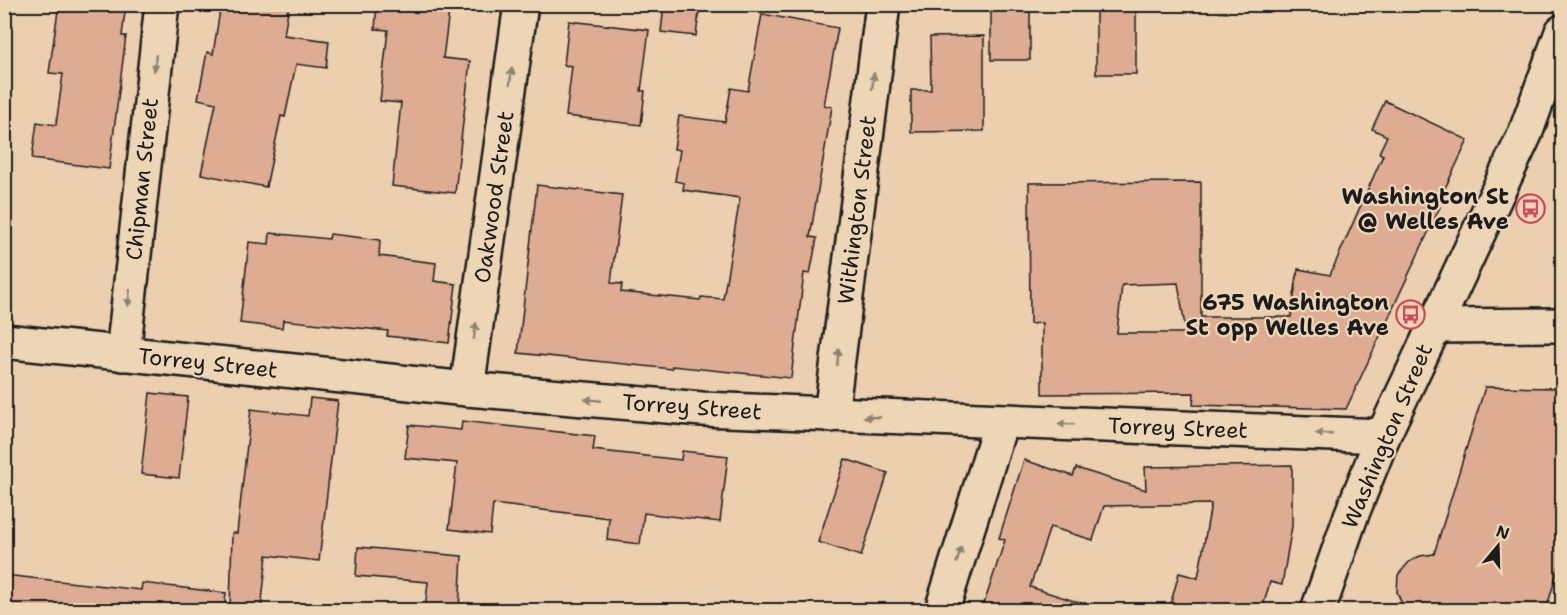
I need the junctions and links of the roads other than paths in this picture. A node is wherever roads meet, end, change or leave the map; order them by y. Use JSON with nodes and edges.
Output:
{"nodes":[{"id":1,"x":162,"y":4,"type":"edge"},
{"id":2,"x":521,"y":4,"type":"edge"},
{"id":3,"x":883,"y":4,"type":"edge"},
{"id":4,"x":1563,"y":32,"type":"edge"},
{"id":5,"x":1563,"y":325,"type":"edge"},
{"id":6,"x":1435,"y":326,"type":"junction"},
{"id":7,"x":4,"y":341,"type":"edge"},
{"id":8,"x":123,"y":354,"type":"junction"},
{"id":9,"x":467,"y":389,"type":"junction"},
{"id":10,"x":831,"y":416,"type":"junction"},
{"id":11,"x":1000,"y":422,"type":"junction"},
{"id":12,"x":1383,"y":436,"type":"junction"},
{"id":13,"x":942,"y":610,"type":"edge"},
{"id":14,"x":1318,"y":610,"type":"edge"}],
"edges":[{"from":1,"to":8,"type":"street","name":"Chipman Street","one_way":true},
{"from":9,"to":2,"type":"street","name":"Oakwood Street","one_way":true},
{"from":10,"to":3,"type":"street","name":"Withington Street","one_way":true},
{"from":4,"to":6,"type":"street","name":"Washington Street"},
{"from":5,"to":6,"type":"street"},
{"from":6,"to":12,"type":"street","name":"Washington Street"},
{"from":7,"to":8,"type":"street","name":"Torrey Street"},
{"from":8,"to":9,"type":"street","name":"Torrey Street"},
{"from":10,"to":9,"type":"street","name":"Torrey Street","one_way":true},
{"from":11,"to":10,"type":"street","name":"Torrey Street","one_way":true},
{"from":12,"to":11,"type":"street","name":"Torrey Street","one_way":true},
{"from":13,"to":11,"type":"street","one_way":true},
{"from":12,"to":14,"type":"street","name":"Washington Street"}]}
